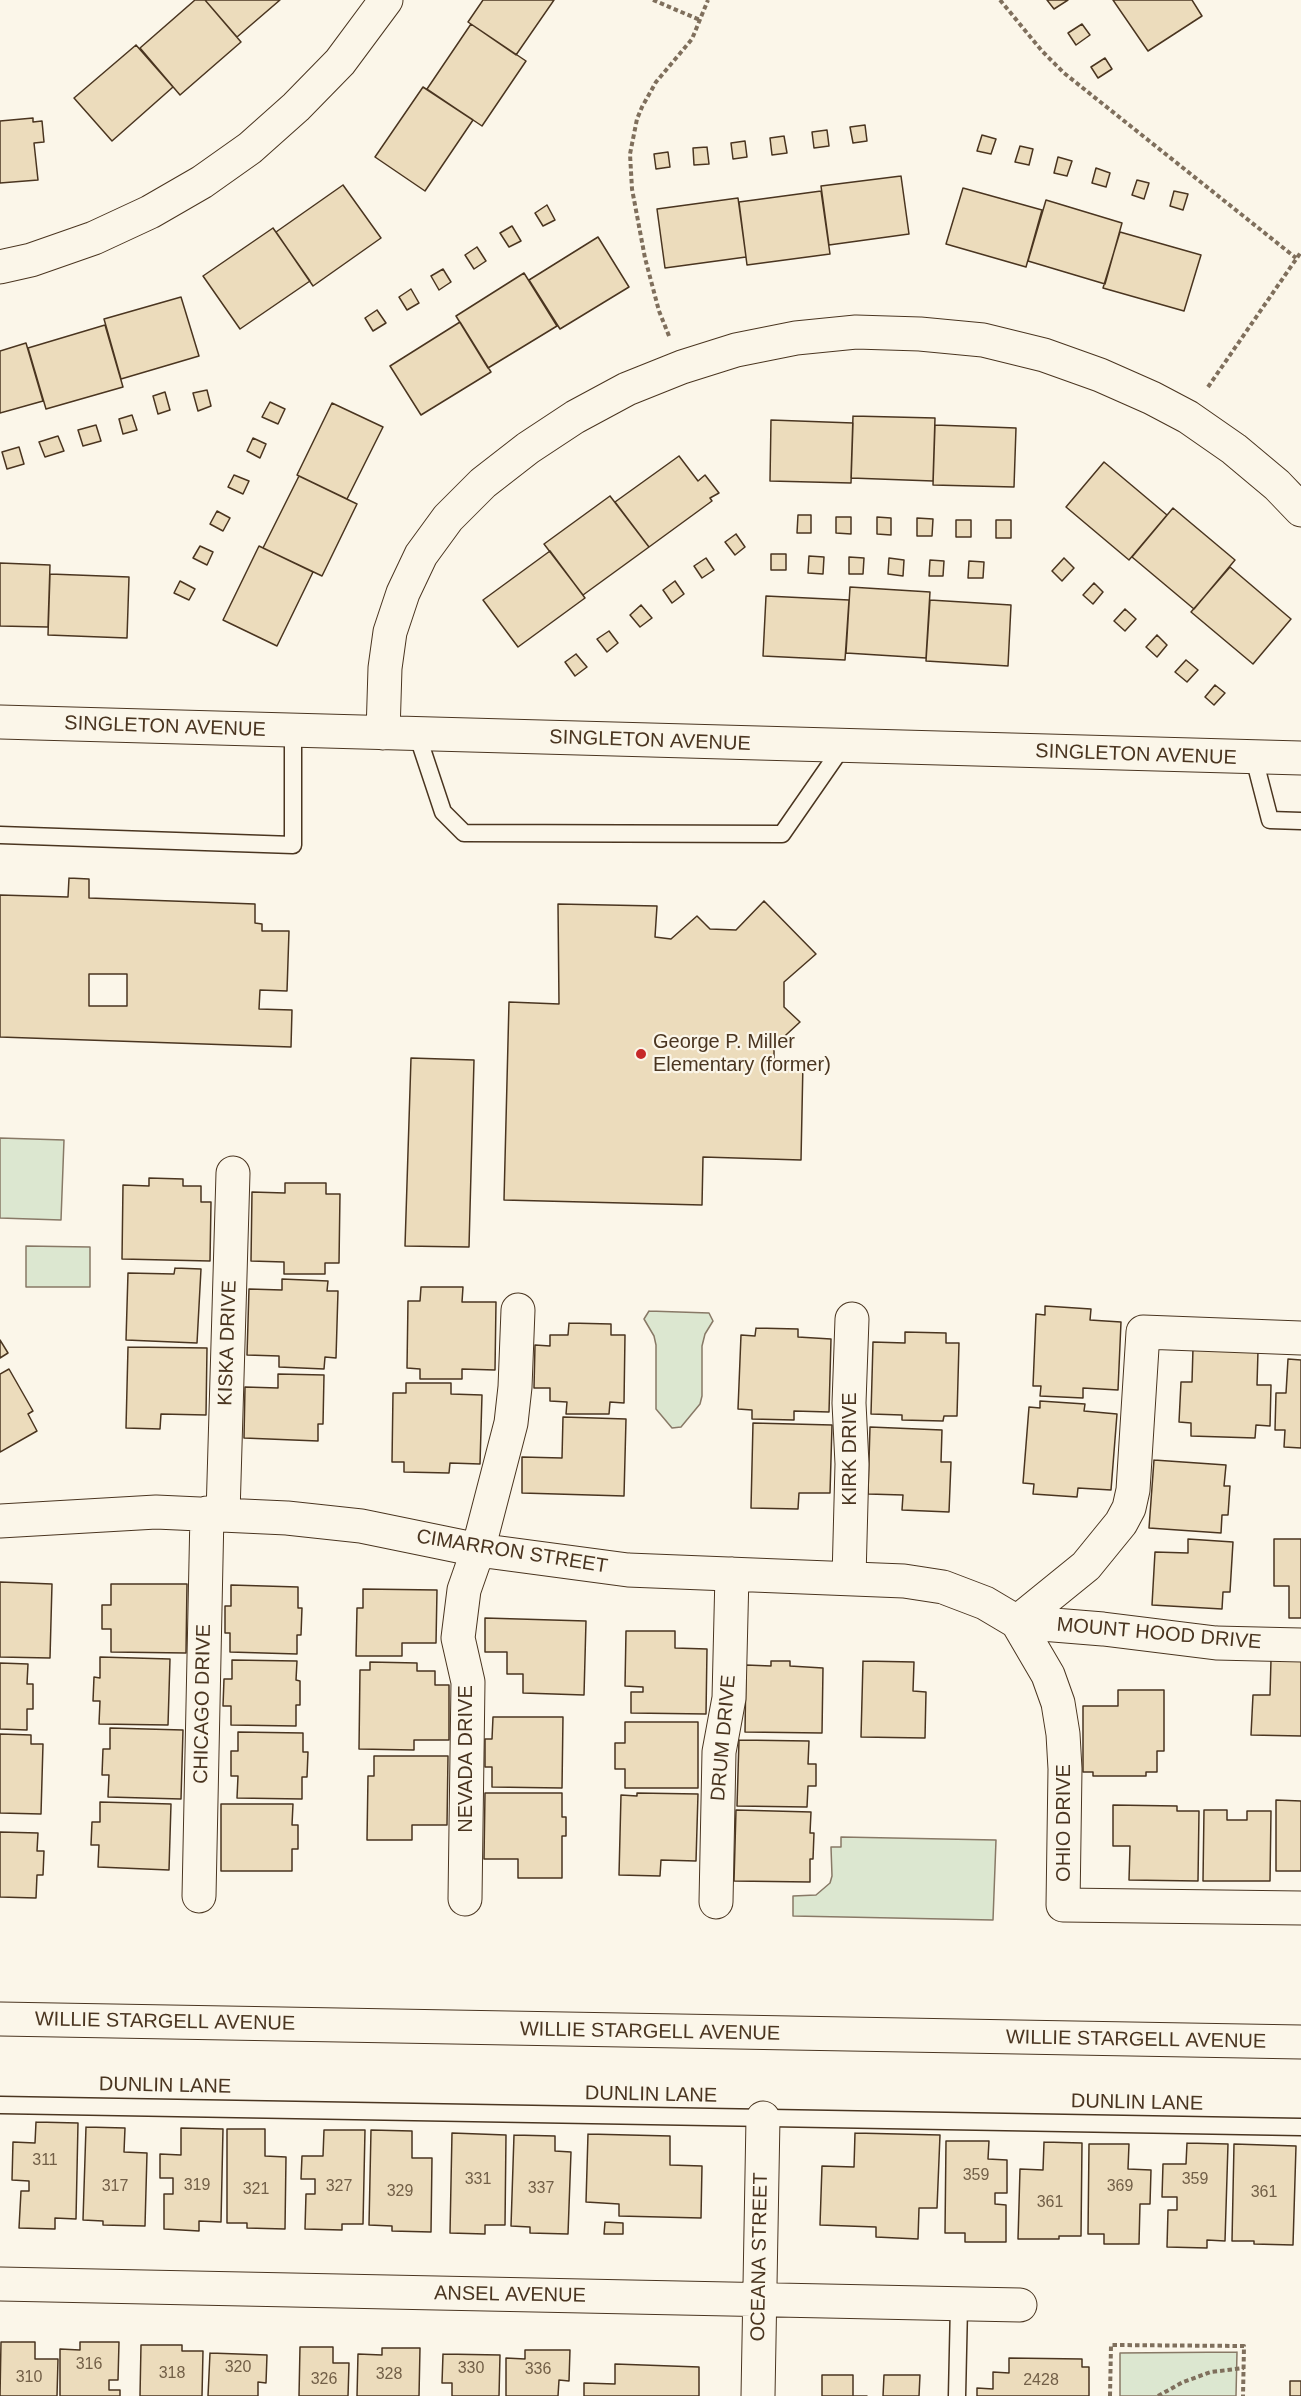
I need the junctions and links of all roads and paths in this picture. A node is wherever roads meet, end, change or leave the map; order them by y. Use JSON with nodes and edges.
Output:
{"nodes":[{"id":1,"x":386,"y":0,"type":"edge"},
{"id":2,"x":653,"y":0,"type":"edge"},
{"id":3,"x":708,"y":0,"type":"edge"},
{"id":4,"x":1000,"y":0,"type":"edge"},
{"id":5,"x":700,"y":20,"type":"junction"},
{"id":6,"x":1301,"y":252,"type":"edge"},
{"id":7,"x":1296,"y":258,"type":"junction"},
{"id":8,"x":0,"y":267,"type":"edge"},
{"id":9,"x":682,"y":368,"type":"junction"},
{"id":10,"x":1188,"y":417,"type":"junction"},
{"id":11,"x":1301,"y":510,"type":"edge"},
{"id":12,"x":0,"y":722,"type":"edge"},
{"id":13,"x":293,"y":730,"type":"junction"},
{"id":14,"x":383,"y":733,"type":"junction"},
{"id":15,"x":417,"y":734,"type":"junction"},
{"id":16,"x":843,"y":746,"type":"junction"},
{"id":17,"x":1254,"y":758,"type":"junction"},
{"id":18,"x":1301,"y":758,"type":"edge"},
{"id":19,"x":1301,"y":822,"type":"edge"},
{"id":20,"x":0,"y":835,"type":"edge"},
{"id":21,"x":233,"y":1173,"type":"dead end"},
{"id":22,"x":518,"y":1310,"type":"dead end"},
{"id":23,"x":852,"y":1319,"type":"dead end"},
{"id":24,"x":1301,"y":1338,"type":"edge"},
{"id":25,"x":215,"y":1514,"type":"junction"},
{"id":26,"x":0,"y":1521,"type":"edge"},
{"id":27,"x":478,"y":1550,"type":"junction"},
{"id":28,"x":732,"y":1574,"type":"junction"},
{"id":29,"x":849,"y":1578,"type":"junction"},
{"id":30,"x":1017,"y":1622,"type":"junction"},
{"id":31,"x":1301,"y":1645,"type":"edge"},
{"id":32,"x":199,"y":1896,"type":"dead end"},
{"id":33,"x":465,"y":1899,"type":"dead end"},
{"id":34,"x":716,"y":1902,"type":"dead end"},
{"id":35,"x":1301,"y":1908,"type":"edge"},
{"id":36,"x":0,"y":2019,"type":"edge"},
{"id":37,"x":1301,"y":2042,"type":"edge"},
{"id":38,"x":0,"y":2104,"type":"edge"},
{"id":39,"x":763,"y":2118,"type":"junction"},
{"id":40,"x":1301,"y":2127,"type":"edge"},
{"id":41,"x":0,"y":2284,"type":"edge"},
{"id":42,"x":760,"y":2301,"type":"junction"},
{"id":43,"x":959,"y":2305,"type":"junction"},
{"id":44,"x":1020,"y":2305,"type":"dead end"},
{"id":45,"x":1244,"y":2368,"type":"junction"},
{"id":46,"x":758,"y":2396,"type":"edge"},
{"id":47,"x":957,"y":2396,"type":"edge"},
{"id":48,"x":1110,"y":2396,"type":"edge"},
{"id":49,"x":1158,"y":2396,"type":"edge"},
{"id":50,"x":1243,"y":2396,"type":"edge"}],
"edges":[{"from":1,"to":8,"type":"street"},
{"from":2,"to":5,"type":"path"},
{"from":3,"to":5,"type":"path"},
{"from":4,"to":7,"type":"path"},
{"from":5,"to":9,"type":"path"},
{"from":6,"to":7,"type":"path"},
{"from":7,"to":10,"type":"path"},
{"from":9,"to":10,"type":"street"},
{"from":9,"to":14,"type":"street"},
{"from":10,"to":11,"type":"street"},
{"from":12,"to":13,"type":"street","name":"SINGLETON AVENUE"},
{"from":13,"to":14,"type":"street","name":"SINGLETON AVENUE"},
{"from":13,"to":20,"type":"lane"},
{"from":14,"to":15,"type":"street","name":"SINGLETON AVENUE"},
{"from":15,"to":16,"type":"street","name":"SINGLETON AVENUE"},
{"from":15,"to":16,"type":"lane"},
{"from":16,"to":17,"type":"street","name":"SINGLETON AVENUE"},
{"from":17,"to":18,"type":"street","name":"SINGLETON AVENUE"},
{"from":17,"to":19,"type":"lane"},
{"from":21,"to":25,"type":"street","name":"KISKA DRIVE"},
{"from":22,"to":27,"type":"street","name":"NEVADA DRIVE"},
{"from":23,"to":29,"type":"street","name":"KIRK DRIVE"},
{"from":24,"to":30,"type":"street"},
{"from":25,"to":26,"type":"street","name":"CIMARRON STREET"},
{"from":25,"to":27,"type":"street","name":"CIMARRON STREET"},
{"from":25,"to":32,"type":"street","name":"CHICAGO DRIVE"},
{"from":27,"to":28,"type":"street","name":"CIMARRON STREET"},
{"from":27,"to":33,"type":"street","name":"NEVADA DRIVE"},
{"from":28,"to":29,"type":"street","name":"CIMARRON STREET"},
{"from":28,"to":34,"type":"street","name":"DRUM DRIVE"},
{"from":29,"to":30,"type":"street","name":"CIMARRON STREET"},
{"from":30,"to":31,"type":"street","name":"MOUNT HOOD DRIVE"},
{"from":30,"to":35,"type":"street","name":"OHIO DRIVE"},
{"from":36,"to":37,"type":"street","name":"WILLIE STARGELL AVENUE"},
{"from":38,"to":39,"type":"lane","name":"DUNLIN LANE"},
{"from":39,"to":40,"type":"lane","name":"DUNLIN LANE"},
{"from":39,"to":42,"type":"street","name":"OCEANA STREET"},
{"from":41,"to":42,"type":"street","name":"ANSEL AVENUE"},
{"from":42,"to":43,"type":"street","name":"ANSEL AVENUE"},
{"from":42,"to":46,"type":"street","name":"OCEANA STREET"},
{"from":43,"to":44,"type":"street","name":"ANSEL AVENUE"},
{"from":43,"to":47,"type":"lane"},
{"from":45,"to":48,"type":"path"},
{"from":45,"to":49,"type":"path"},
{"from":45,"to":50,"type":"path"}]}
